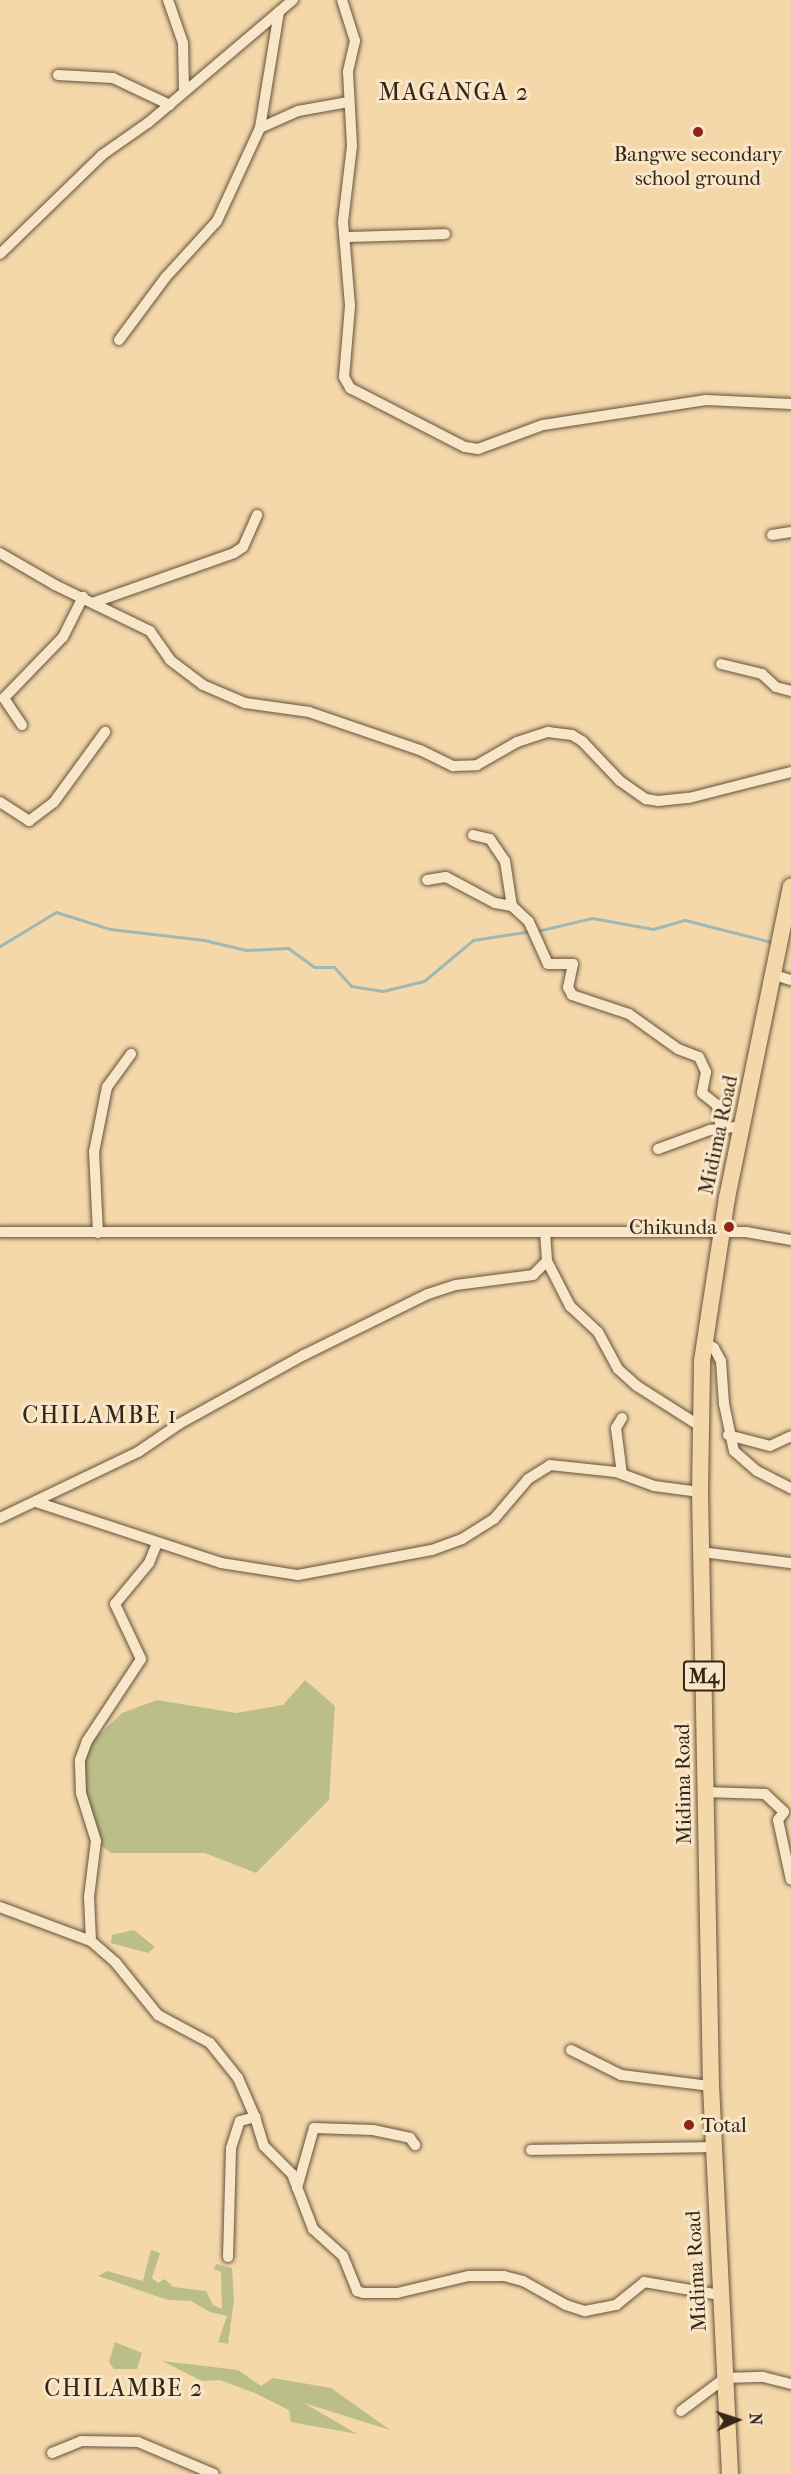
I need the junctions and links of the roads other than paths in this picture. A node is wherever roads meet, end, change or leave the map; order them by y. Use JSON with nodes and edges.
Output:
{"nodes":[{"id":1,"x":168,"y":0,"type":"edge"},
{"id":2,"x":292,"y":0,"type":"edge"},
{"id":3,"x":342,"y":0,"type":"edge"},
{"id":4,"x":279,"y":12,"type":"junction"},
{"id":5,"x":58,"y":75,"type":"dead end"},
{"id":6,"x":184,"y":90,"type":"junction"},
{"id":7,"x":348,"y":102,"type":"junction"},
{"id":8,"x":170,"y":105,"type":"junction"},
{"id":9,"x":260,"y":128,"type":"junction"},
{"id":10,"x":445,"y":234,"type":"dead end"},
{"id":11,"x":345,"y":237,"type":"junction"},
{"id":12,"x":0,"y":254,"type":"edge"},
{"id":13,"x":119,"y":340,"type":"dead end"},
{"id":14,"x":791,"y":404,"type":"edge"},
{"id":15,"x":257,"y":514,"type":"dead end"},
{"id":16,"x":791,"y":532,"type":"edge"},
{"id":17,"x":772,"y":535,"type":"dead end"},
{"id":18,"x":0,"y":553,"type":"edge"},
{"id":19,"x":83,"y":597,"type":"junction"},
{"id":20,"x":95,"y":602,"type":"junction"},
{"id":21,"x":721,"y":664,"type":"dead end"},
{"id":22,"x":791,"y":691,"type":"edge"},
{"id":23,"x":2,"y":700,"type":"edge"},
{"id":24,"x":22,"y":725,"type":"dead end"},
{"id":25,"x":105,"y":732,"type":"dead end"},
{"id":26,"x":791,"y":771,"type":"edge"},
{"id":27,"x":0,"y":802,"type":"edge"},
{"id":28,"x":472,"y":835,"type":"dead end"},
{"id":29,"x":427,"y":880,"type":"dead end"},
{"id":30,"x":791,"y":886,"type":"edge"},
{"id":31,"x":512,"y":906,"type":"junction"},
{"id":32,"x":772,"y":974,"type":"junction"},
{"id":33,"x":791,"y":980,"type":"edge"},
{"id":34,"x":131,"y":1054,"type":"dead end"},
{"id":35,"x":744,"y":1126,"type":"junction"},
{"id":36,"x":721,"y":1128,"type":"junction"},
{"id":37,"x":658,"y":1149,"type":"dead end"},
{"id":38,"x":0,"y":1232,"type":"edge"},
{"id":39,"x":545,"y":1232,"type":"junction"},
{"id":40,"x":98,"y":1233,"type":"junction"},
{"id":41,"x":720,"y":1235,"type":"junction"},
{"id":42,"x":791,"y":1240,"type":"edge"},
{"id":43,"x":547,"y":1261,"type":"junction"},
{"id":44,"x":703,"y":1341,"type":"junction"},
{"id":45,"x":622,"y":1418,"type":"dead end"},
{"id":46,"x":700,"y":1426,"type":"junction"},
{"id":47,"x":728,"y":1435,"type":"junction"},
{"id":48,"x":791,"y":1436,"type":"edge"},
{"id":49,"x":622,"y":1474,"type":"junction"},
{"id":50,"x":791,"y":1488,"type":"edge"},
{"id":51,"x":700,"y":1492,"type":"junction"},
{"id":52,"x":36,"y":1502,"type":"junction"},
{"id":53,"x":0,"y":1518,"type":"edge"},
{"id":54,"x":157,"y":1543,"type":"junction"},
{"id":55,"x":701,"y":1552,"type":"junction"},
{"id":56,"x":791,"y":1563,"type":"edge"},
{"id":57,"x":705,"y":1792,"type":"junction"},
{"id":58,"x":791,"y":1880,"type":"edge"},
{"id":59,"x":0,"y":1907,"type":"edge"},
{"id":60,"x":91,"y":1941,"type":"junction"},
{"id":61,"x":571,"y":2049,"type":"dead end"},
{"id":62,"x":711,"y":2086,"type":"junction"},
{"id":63,"x":255,"y":2117,"type":"junction"},
{"id":64,"x":415,"y":2145,"type":"dead end"},
{"id":65,"x":712,"y":2147,"type":"junction"},
{"id":66,"x":531,"y":2150,"type":"dead end"},
{"id":67,"x":297,"y":2187,"type":"junction"},
{"id":68,"x":228,"y":2257,"type":"dead end"},
{"id":69,"x":720,"y":2295,"type":"junction"},
{"id":70,"x":725,"y":2378,"type":"junction"},
{"id":71,"x":791,"y":2384,"type":"edge"},
{"id":72,"x":681,"y":2411,"type":"dead end"},
{"id":73,"x":52,"y":2452,"type":"dead end"},
{"id":74,"x":214,"y":2474,"type":"edge"},
{"id":75,"x":730,"y":2474,"type":"edge"}],
"edges":[{"from":1,"to":6,"type":"street"},
{"from":2,"to":4,"type":"street"},
{"from":3,"to":7,"type":"street"},
{"from":4,"to":6,"type":"street"},
{"from":4,"to":9,"type":"street"},
{"from":5,"to":8,"type":"street"},
{"from":6,"to":8,"type":"street"},
{"from":7,"to":9,"type":"street"},
{"from":7,"to":11,"type":"street"},
{"from":8,"to":12,"type":"street"},
{"from":9,"to":13,"type":"street"},
{"from":10,"to":11,"type":"street"},
{"from":11,"to":14,"type":"street"},
{"from":15,"to":20,"type":"street"},
{"from":16,"to":17,"type":"street"},
{"from":18,"to":19,"type":"street"},
{"from":19,"to":20,"type":"street"},
{"from":19,"to":23,"type":"street"},
{"from":20,"to":26,"type":"street"},
{"from":21,"to":22,"type":"street"},
{"from":23,"to":24,"type":"street"},
{"from":25,"to":27,"type":"street"},
{"from":28,"to":31,"type":"street"},
{"from":29,"to":31,"type":"street"},
{"from":30,"to":32,"type":"main road","name":"Midima Road","number":"M4"},
{"from":31,"to":36,"type":"street"},
{"from":32,"to":33,"type":"street"},
{"from":32,"to":35,"type":"main road","name":"Midima Road","number":"M4"},
{"from":34,"to":40,"type":"street"},
{"from":35,"to":36,"type":"street"},
{"from":35,"to":41,"type":"main road","name":"Midima Road","number":"M4"},
{"from":36,"to":37,"type":"street"},
{"from":38,"to":40,"type":"street"},
{"from":39,"to":40,"type":"street"},
{"from":39,"to":41,"type":"street"},
{"from":39,"to":43,"type":"street"},
{"from":41,"to":42,"type":"street"},
{"from":41,"to":44,"type":"main road","name":"Midima Road","number":"M4"},
{"from":43,"to":46,"type":"street"},
{"from":43,"to":52,"type":"street"},
{"from":44,"to":46,"type":"main road","name":"Midima Road","number":"M4"},
{"from":44,"to":47,"type":"street"},
{"from":45,"to":49,"type":"street"},
{"from":46,"to":51,"type":"main road","name":"Midima Road","number":"M4"},
{"from":47,"to":48,"type":"street"},
{"from":47,"to":50,"type":"street"},
{"from":49,"to":51,"type":"street"},
{"from":49,"to":54,"type":"street"},
{"from":51,"to":55,"type":"main road","name":"Midima Road","number":"M4"},
{"from":52,"to":53,"type":"street"},
{"from":52,"to":54,"type":"street"},
{"from":54,"to":60,"type":"street"},
{"from":55,"to":56,"type":"street"},
{"from":55,"to":57,"type":"main road","name":"Midima Road","number":"M4"},
{"from":57,"to":58,"type":"street"},
{"from":57,"to":62,"type":"main road","name":"Midima Road","number":"M4"},
{"from":59,"to":60,"type":"street"},
{"from":60,"to":63,"type":"street"},
{"from":61,"to":62,"type":"street"},
{"from":62,"to":65,"type":"main road","name":"Midima Road","number":"M4"},
{"from":63,"to":67,"type":"street"},
{"from":63,"to":68,"type":"street"},
{"from":64,"to":67,"type":"street"},
{"from":65,"to":66,"type":"street"},
{"from":65,"to":69,"type":"main road","name":"Midima Road","number":"M4"},
{"from":67,"to":69,"type":"street"},
{"from":69,"to":70,"type":"main road","name":"Midima Road","number":"M4"},
{"from":70,"to":71,"type":"street"},
{"from":70,"to":72,"type":"street"},
{"from":70,"to":75,"type":"main road","name":"Midima Road","number":"M4"},
{"from":73,"to":74,"type":"street"}]}
